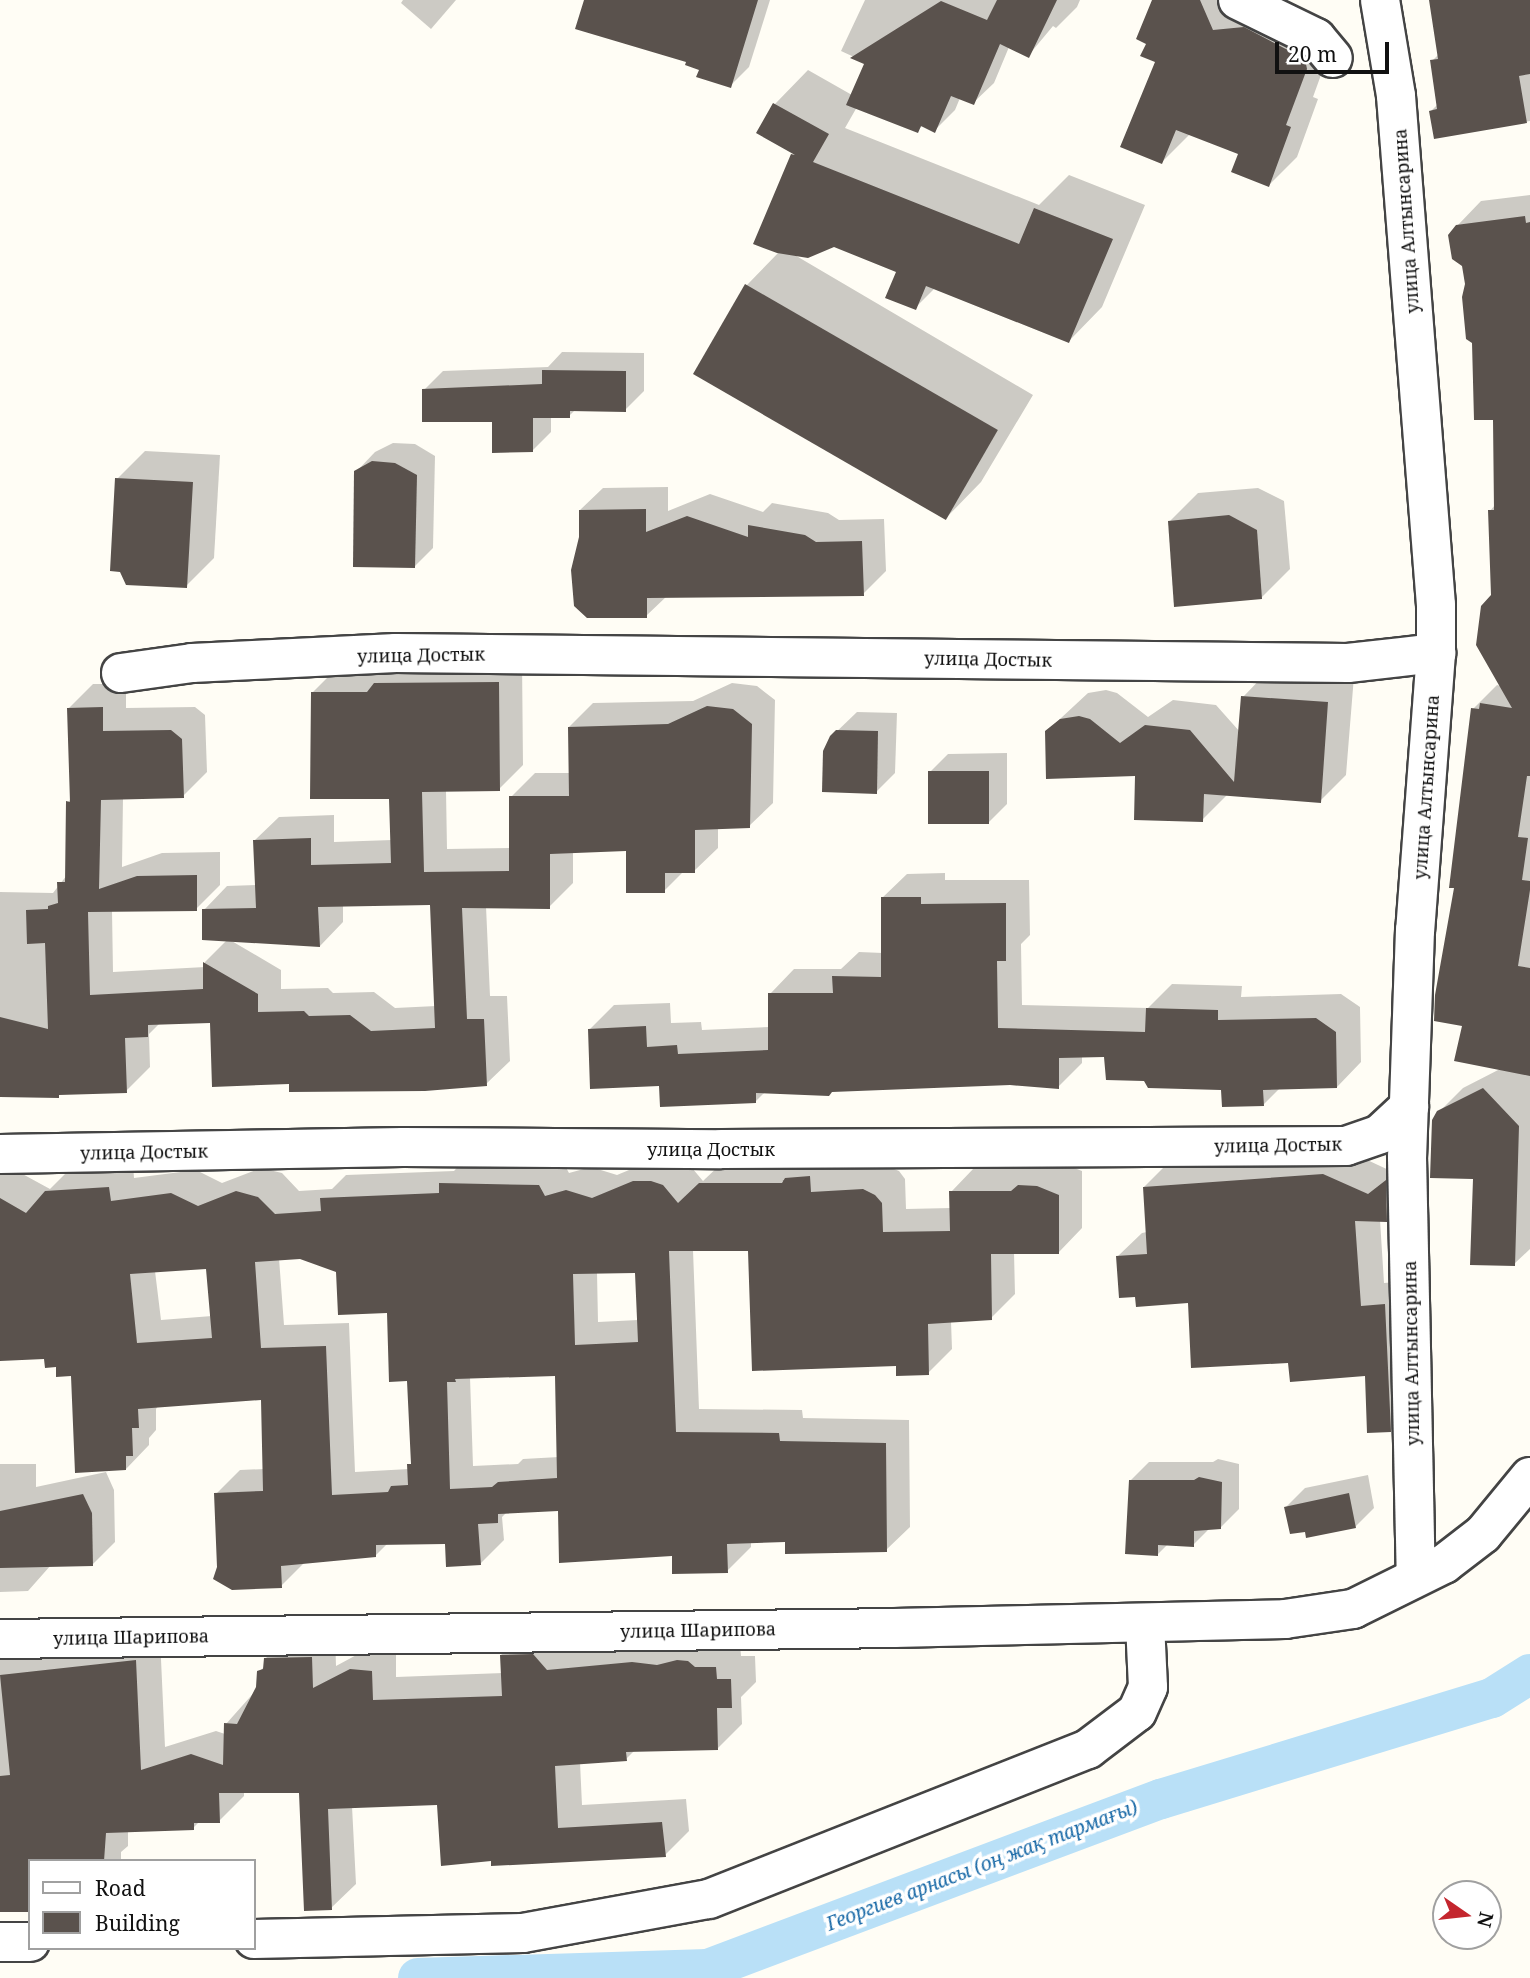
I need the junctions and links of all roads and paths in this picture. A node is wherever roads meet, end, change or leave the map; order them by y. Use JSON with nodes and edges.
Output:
{"nodes":[{"id":1,"x":1238,"y":0,"type":"edge"},
{"id":2,"x":1380,"y":0,"type":"edge"},
{"id":3,"x":1333,"y":58,"type":"dead end"},
{"id":4,"x":1436,"y":653,"type":"junction"},
{"id":5,"x":121,"y":673,"type":"dead end"},
{"id":6,"x":1409,"y":1107,"type":"junction"},
{"id":7,"x":0,"y":1154,"type":"edge"},
{"id":8,"x":1530,"y":1477,"type":"edge"},
{"id":9,"x":1404,"y":1584,"type":"junction"},
{"id":10,"x":1145,"y":1624,"type":"junction"},
{"id":11,"x":0,"y":1639,"type":"edge"},
{"id":12,"x":256,"y":1939,"type":"edge"},
{"id":13,"x":0,"y":1942,"type":"edge"},
{"id":14,"x":28,"y":1942,"type":"edge"}],
"edges":[{"from":1,"to":3,"type":"street"},
{"from":2,"to":4,"type":"street","name":"улица Алтынсарина"},
{"from":4,"to":5,"type":"street","name":"улица Достык"},
{"from":4,"to":6,"type":"street","name":"улица Алтынсарина"},
{"from":6,"to":7,"type":"street","name":"улица Достык"},
{"from":6,"to":9,"type":"street","name":"улица Алтынсарина"},
{"from":8,"to":9,"type":"street","name":"улица Шарипова"},
{"from":9,"to":10,"type":"street","name":"улица Шарипова"},
{"from":10,"to":11,"type":"street","name":"улица Шарипова"},
{"from":10,"to":12,"type":"street"},
{"from":13,"to":14,"type":"street"}]}
